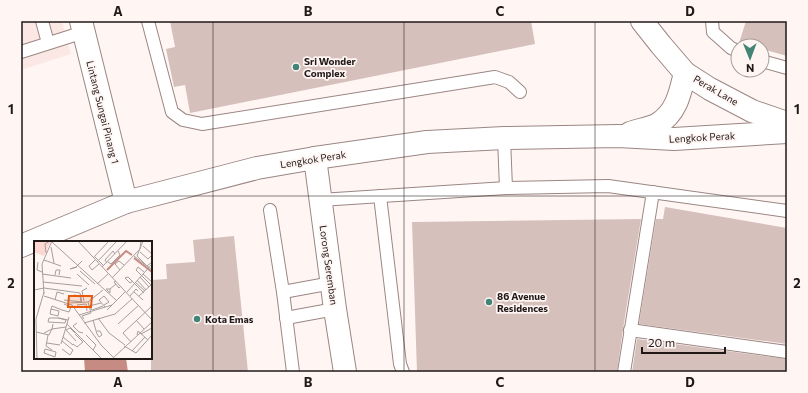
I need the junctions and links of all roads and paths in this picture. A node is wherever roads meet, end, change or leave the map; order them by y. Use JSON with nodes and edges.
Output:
{"nodes":[{"id":1,"x":42,"y":21,"type":"edge"},
{"id":2,"x":148,"y":21,"type":"edge"},
{"id":3,"x":642,"y":21,"type":"edge"},
{"id":4,"x":712,"y":21,"type":"edge"},
{"id":5,"x":82,"y":27,"type":"edge"},
{"id":6,"x":48,"y":43,"type":"junction"},
{"id":7,"x":730,"y":47,"type":"edge"},
{"id":8,"x":21,"y":52,"type":"edge"},
{"id":9,"x":770,"y":63,"type":"edge"},
{"id":10,"x":787,"y":68,"type":"edge"},
{"id":11,"x":685,"y":73,"type":"junction"},
{"id":12,"x":520,"y":92,"type":"dead end"},
{"id":13,"x":787,"y":123,"type":"edge"},
{"id":14,"x":787,"y":132,"type":"edge"},
{"id":15,"x":618,"y":136,"type":"junction"},
{"id":16,"x":504,"y":138,"type":"junction"},
{"id":17,"x":315,"y":158,"type":"junction"},
{"id":18,"x":506,"y":188,"type":"junction"},
{"id":19,"x":653,"y":192,"type":"junction"},
{"id":20,"x":380,"y":196,"type":"junction"},
{"id":21,"x":320,"y":200,"type":"junction"},
{"id":22,"x":126,"y":202,"type":"junction"},
{"id":23,"x":270,"y":210,"type":"dead end"},
{"id":24,"x":787,"y":211,"type":"edge"},
{"id":25,"x":21,"y":246,"type":"edge"},
{"id":26,"x":332,"y":283,"type":"junction"},
{"id":27,"x":283,"y":292,"type":"junction"},
{"id":28,"x":335,"y":309,"type":"junction"},
{"id":29,"x":286,"y":318,"type":"junction"},
{"id":30,"x":630,"y":330,"type":"junction"},
{"id":31,"x":787,"y":352,"type":"edge"},
{"id":32,"x":293,"y":372,"type":"edge"},
{"id":33,"x":345,"y":372,"type":"edge"},
{"id":34,"x":403,"y":372,"type":"edge"},
{"id":35,"x":624,"y":372,"type":"edge"}],
"edges":[{"from":1,"to":6,"type":"lane"},
{"from":2,"to":12,"type":"lane"},
{"from":3,"to":11,"type":"street","name":"Perak Lane"},
{"from":4,"to":7,"type":"lane"},
{"from":5,"to":6,"type":"lane"},
{"from":5,"to":22,"type":"street","name":"Lintang Sungai Pinang 1"},
{"from":6,"to":8,"type":"lane"},
{"from":9,"to":10,"type":"lane"},
{"from":11,"to":13,"type":"street","name":"Perak Lane"},
{"from":11,"to":15,"type":"street","name":"Lengkok Perak"},
{"from":14,"to":15,"type":"street","name":"Lengkok Perak"},
{"from":15,"to":16,"type":"street","name":"Lengkok Perak"},
{"from":16,"to":17,"type":"street","name":"Lengkok Perak"},
{"from":16,"to":18,"type":"lane"},
{"from":17,"to":21,"type":"street","name":"Lorong Seremban"},
{"from":17,"to":22,"type":"street","name":"Lengkok Perak"},
{"from":18,"to":19,"type":"lane"},
{"from":18,"to":20,"type":"lane"},
{"from":19,"to":24,"type":"lane"},
{"from":19,"to":30,"type":"lane"},
{"from":20,"to":21,"type":"lane"},
{"from":20,"to":34,"type":"lane"},
{"from":21,"to":26,"type":"street","name":"Lorong Seremban"},
{"from":22,"to":25,"type":"street","name":"Lengkok Perak"},
{"from":23,"to":27,"type":"lane"},
{"from":26,"to":27,"type":"lane"},
{"from":26,"to":28,"type":"street","name":"Lorong Seremban"},
{"from":27,"to":29,"type":"lane"},
{"from":28,"to":29,"type":"lane"},
{"from":28,"to":33,"type":"street","name":"Lorong Seremban"},
{"from":29,"to":32,"type":"lane"},
{"from":30,"to":31,"type":"lane"},
{"from":30,"to":35,"type":"lane"}]}
